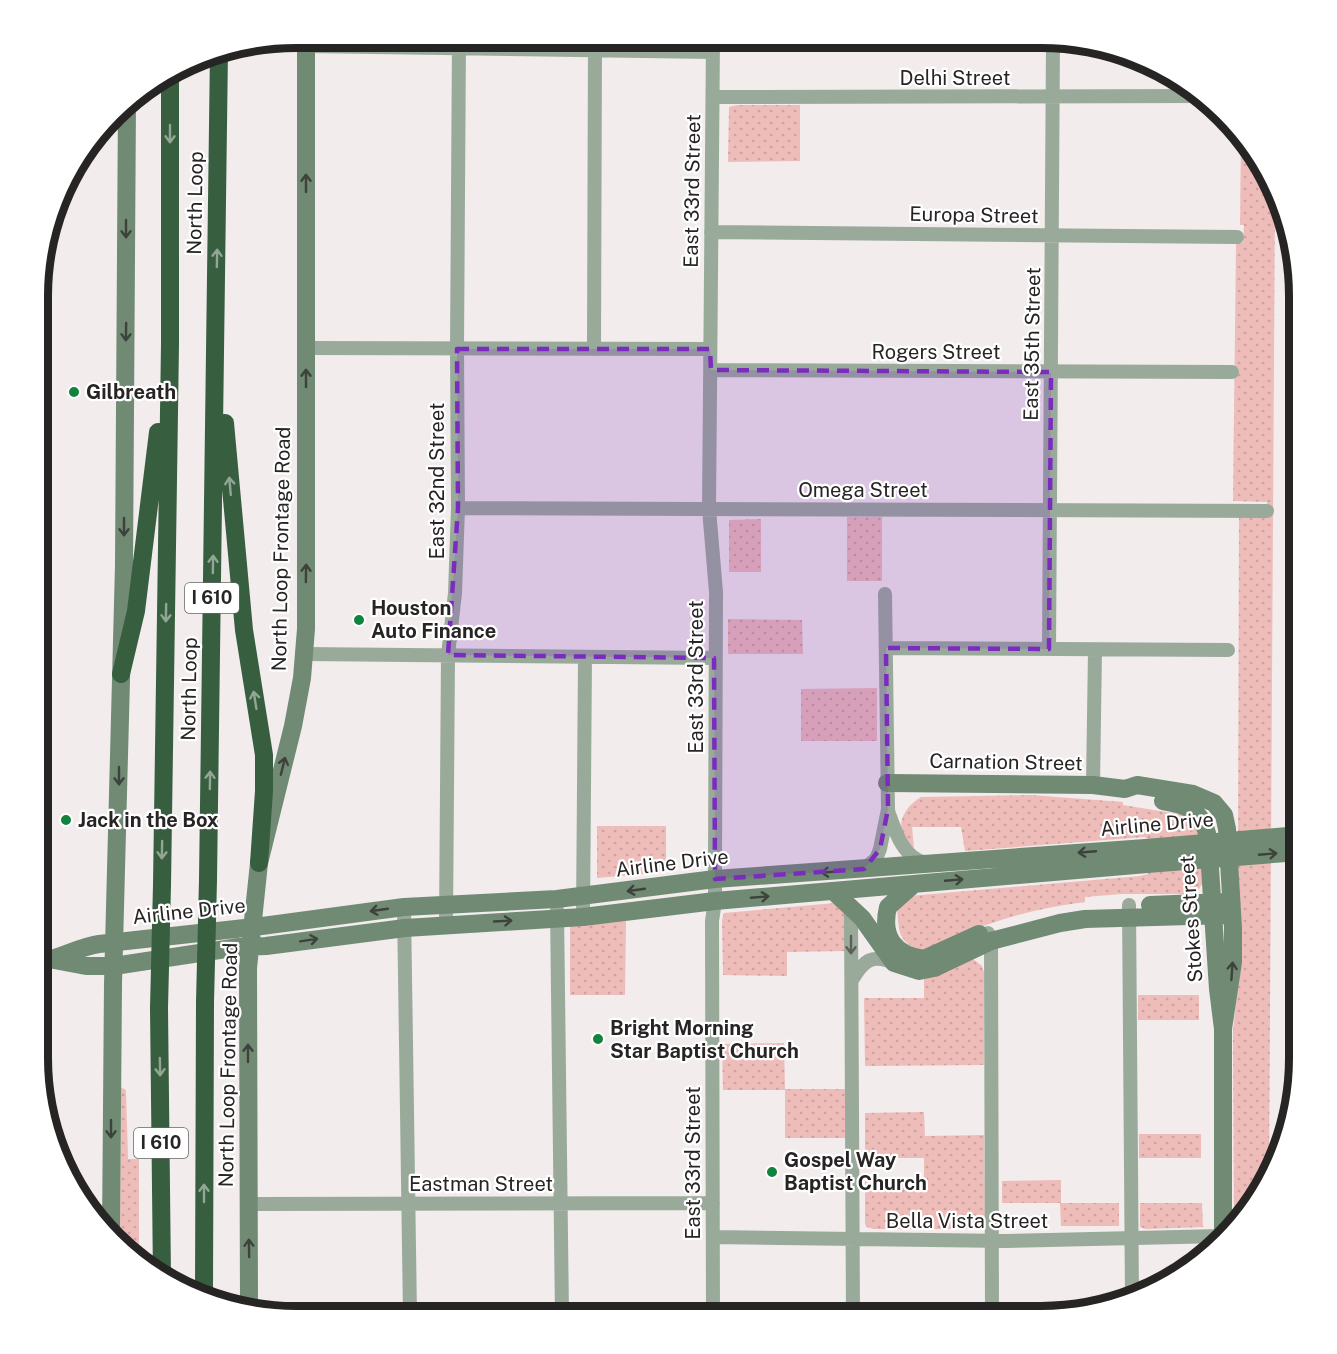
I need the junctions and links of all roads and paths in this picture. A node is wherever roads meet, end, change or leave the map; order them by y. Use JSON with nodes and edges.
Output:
{"nodes":[{"id":1,"x":306,"y":48,"type":"edge"},
{"id":2,"x":459,"y":48,"type":"edge"},
{"id":3,"x":595,"y":48,"type":"edge"},
{"id":4,"x":713,"y":48,"type":"edge"},
{"id":5,"x":1053,"y":49,"type":"edge"},
{"id":6,"x":219,"y":60,"type":"edge"},
{"id":7,"x":170,"y":82,"type":"edge"},
{"id":8,"x":1188,"y":96,"type":"edge"},
{"id":9,"x":713,"y":97,"type":"junction"},
{"id":10,"x":1053,"y":97,"type":"junction"},
{"id":11,"x":127,"y":116,"type":"edge"},
{"id":12,"x":711,"y":232,"type":"junction"},
{"id":13,"x":1052,"y":235,"type":"junction"},
{"id":14,"x":1237,"y":237,"type":"dead end"},
{"id":15,"x":216,"y":316,"type":"junction"},
{"id":16,"x":170,"y":344,"type":"junction"},
{"id":17,"x":306,"y":348,"type":"junction"},
{"id":18,"x":457,"y":349,"type":"junction"},
{"id":19,"x":594,"y":349,"type":"junction"},
{"id":20,"x":710,"y":349,"type":"junction"},
{"id":21,"x":711,"y":370,"type":"junction"},
{"id":22,"x":1051,"y":372,"type":"junction"},
{"id":23,"x":1232,"y":372,"type":"dead end"},
{"id":24,"x":458,"y":508,"type":"junction"},
{"id":25,"x":710,"y":509,"type":"junction"},
{"id":26,"x":1050,"y":510,"type":"junction"},
{"id":27,"x":1267,"y":511,"type":"dead end"},
{"id":28,"x":885,"y":594,"type":"dead end"},
{"id":29,"x":885,"y":648,"type":"junction"},
{"id":30,"x":1049,"y":649,"type":"junction"},
{"id":31,"x":1095,"y":650,"type":"junction"},
{"id":32,"x":1228,"y":650,"type":"dead end"},
{"id":33,"x":304,"y":654,"type":"junction"},
{"id":34,"x":448,"y":655,"type":"junction"},
{"id":35,"x":585,"y":658,"type":"junction"},
{"id":36,"x":714,"y":658,"type":"junction"},
{"id":37,"x":121,"y":674,"type":"junction"},
{"id":38,"x":887,"y":783,"type":"junction"},
{"id":39,"x":1093,"y":785,"type":"junction"},
{"id":40,"x":1125,"y":789,"type":"junction"},
{"id":41,"x":888,"y":809,"type":"junction"},
{"id":42,"x":1289,"y":836,"type":"edge"},
{"id":43,"x":1228,"y":841,"type":"junction"},
{"id":44,"x":1289,"y":852,"type":"edge"},
{"id":45,"x":1146,"y":856,"type":"junction"},
{"id":46,"x":259,"y":863,"type":"junction"},
{"id":47,"x":934,"y":864,"type":"junction"},
{"id":48,"x":864,"y":869,"type":"junction"},
{"id":49,"x":715,"y":879,"type":"junction"},
{"id":50,"x":914,"y":884,"type":"junction"},
{"id":51,"x":833,"y":891,"type":"junction"},
{"id":52,"x":584,"y":896,"type":"junction"},
{"id":53,"x":557,"y":899,"type":"junction"},
{"id":54,"x":715,"y":901,"type":"junction"},
{"id":55,"x":447,"y":903,"type":"junction"},
{"id":56,"x":404,"y":907,"type":"junction"},
{"id":57,"x":1232,"y":908,"type":"junction"},
{"id":58,"x":851,"y":909,"type":"junction"},
{"id":59,"x":1213,"y":909,"type":"junction"},
{"id":60,"x":1129,"y":911,"type":"junction"},
{"id":61,"x":583,"y":916,"type":"junction"},
{"id":62,"x":557,"y":918,"type":"junction"},
{"id":63,"x":446,"y":924,"type":"junction"},
{"id":64,"x":254,"y":927,"type":"junction"},
{"id":65,"x":405,"y":928,"type":"junction"},
{"id":66,"x":989,"y":936,"type":"junction"},
{"id":67,"x":114,"y":942,"type":"junction"},
{"id":68,"x":251,"y":948,"type":"junction"},
{"id":69,"x":48,"y":960,"type":"edge"},
{"id":70,"x":48,"y":961,"type":"edge"},
{"id":71,"x":894,"y":963,"type":"junction"},
{"id":72,"x":114,"y":966,"type":"junction"},
{"id":73,"x":851,"y":982,"type":"junction"},
{"id":74,"x":1223,"y":1029,"type":"junction"},
{"id":75,"x":408,"y":1203,"type":"junction"},
{"id":76,"x":562,"y":1203,"type":"junction"},
{"id":77,"x":713,"y":1203,"type":"junction"},
{"id":78,"x":248,"y":1204,"type":"junction"},
{"id":79,"x":111,"y":1222,"type":"edge"},
{"id":80,"x":1222,"y":1226,"type":"edge"},
{"id":81,"x":1212,"y":1236,"type":"edge"},
{"id":82,"x":713,"y":1237,"type":"junction"},
{"id":83,"x":1132,"y":1239,"type":"junction"},
{"id":84,"x":853,"y":1240,"type":"junction"},
{"id":85,"x":992,"y":1240,"type":"junction"},
{"id":86,"x":162,"y":1266,"type":"edge"},
{"id":87,"x":204,"y":1288,"type":"edge"},
{"id":88,"x":1132,"y":1289,"type":"edge"},
{"id":89,"x":249,"y":1301,"type":"edge"},
{"id":90,"x":410,"y":1306,"type":"edge"},
{"id":91,"x":562,"y":1306,"type":"edge"},
{"id":92,"x":713,"y":1306,"type":"edge"},
{"id":93,"x":853,"y":1306,"type":"edge"},
{"id":94,"x":993,"y":1306,"type":"edge"}],
"edges":[{"from":17,"to":1,"type":"main road","name":"North Loop Frontage Road","one_way":true},
{"from":2,"to":18,"type":"street","name":"East 32nd Street"},
{"from":3,"to":19,"type":"street"},
{"from":4,"to":9,"type":"street","name":"East 33rd Street"},
{"from":5,"to":10,"type":"street","name":"East 35th Street"},
{"from":15,"to":6,"type":"highway","name":"North Loop","number":"I 610","one_way":true},
{"from":7,"to":16,"type":"highway","name":"North Loop","number":"I 610","one_way":true},
{"from":8,"to":10,"type":"street","name":"Delhi Street"},
{"from":9,"to":10,"type":"street","name":"Delhi Street"},
{"from":9,"to":12,"type":"street","name":"East 33rd Street"},
{"from":10,"to":13,"type":"street","name":"East 35th Street"},
{"from":11,"to":37,"type":"main road","one_way":true},
{"from":12,"to":13,"type":"street","name":"Europa Street"},
{"from":12,"to":20,"type":"street","name":"East 33rd Street"},
{"from":13,"to":14,"type":"street","name":"Europa Street"},
{"from":13,"to":22,"type":"street","name":"East 35th Street"},
{"from":46,"to":15,"type":"highway","one_way":true},
{"from":87,"to":15,"type":"highway","name":"North Loop","number":"I 610","one_way":true,"bridge":true},
{"from":16,"to":37,"type":"highway"},
{"from":16,"to":86,"type":"highway","name":"North Loop","number":"I 610","one_way":true,"bridge":true},
{"from":17,"to":18,"type":"street"},
{"from":33,"to":17,"type":"main road","name":"North Loop Frontage Road","one_way":true},
{"from":18,"to":19,"type":"street"},
{"from":18,"to":24,"type":"street","name":"East 32nd Street"},
{"from":19,"to":20,"type":"street"},
{"from":20,"to":21,"type":"street","name":"East 33rd Street"},
{"from":21,"to":22,"type":"street","name":"Rogers Street"},
{"from":21,"to":25,"type":"street","name":"East 33rd Street"},
{"from":22,"to":23,"type":"street","name":"Rogers Street"},
{"from":22,"to":26,"type":"street","name":"East 35th Street"},
{"from":24,"to":25,"type":"street","name":"Omega Street"},
{"from":24,"to":34,"type":"street","name":"East 32nd Street"},
{"from":25,"to":26,"type":"street","name":"Omega Street"},
{"from":25,"to":36,"type":"street","name":"East 33rd Street"},
{"from":26,"to":27,"type":"street","name":"Omega Street"},
{"from":26,"to":30,"type":"street","name":"East 35th Street"},
{"from":28,"to":29,"type":"street"},
{"from":29,"to":30,"type":"street"},
{"from":29,"to":38,"type":"street"},
{"from":30,"to":31,"type":"street"},
{"from":31,"to":32,"type":"street"},
{"from":31,"to":39,"type":"street"},
{"from":33,"to":34,"type":"street"},
{"from":46,"to":33,"type":"main road","name":"North Loop Frontage Road","one_way":true},
{"from":34,"to":35,"type":"street"},
{"from":34,"to":55,"type":"street","name":"East 32nd Street"},
{"from":35,"to":36,"type":"street"},
{"from":35,"to":52,"type":"street"},
{"from":36,"to":49,"type":"street","name":"East 33rd Street"},
{"from":37,"to":67,"type":"main road","one_way":true},
{"from":38,"to":39,"type":"main road","name":"Carnation Street"},
{"from":38,"to":41,"type":"street"},
{"from":39,"to":40,"type":"main road","name":"Carnation Street"},
{"from":40,"to":43,"type":"main road","name":"Stokes Street"},
{"from":40,"to":59,"type":"main road","name":"Stokes Street"},
{"from":41,"to":47,"type":"street"},
{"from":41,"to":48,"type":"street"},
{"from":42,"to":43,"type":"main road","name":"Airline Drive","bridge":true},
{"from":43,"to":45,"type":"main road","name":"Airline Drive","bridge":true},
{"from":43,"to":57,"type":"main road","name":"Stokes Street"},
{"from":45,"to":44,"type":"main road","name":"Airline Drive","one_way":true,"bridge":true},
{"from":45,"to":47,"type":"main road","name":"Airline Drive","one_way":true},
{"from":50,"to":45,"type":"main road","name":"Airline Drive","one_way":true},
{"from":46,"to":64,"type":"main road","name":"North Loop Frontage Road"},
{"from":47,"to":48,"type":"main road","name":"Airline Drive"},
{"from":48,"to":49,"type":"main road","name":"Airline Drive","one_way":true},
{"from":49,"to":52,"type":"main road","name":"Airline Drive","one_way":true},
{"from":49,"to":54,"type":"street","name":"East 33rd Street"},
{"from":50,"to":51,"type":"main road","name":"Airline Drive"},
{"from":50,"to":66,"type":"main road"},
{"from":54,"to":51,"type":"main road","name":"Airline Drive","one_way":true},
{"from":51,"to":58,"type":"main road"},
{"from":52,"to":53,"type":"main road","name":"Airline Drive"},
{"from":52,"to":61,"type":"street"},
{"from":53,"to":55,"type":"main road","name":"Airline Drive"},
{"from":53,"to":62,"type":"street"},
{"from":54,"to":61,"type":"main road","name":"Airline Drive"},
{"from":54,"to":77,"type":"street","name":"East 33rd Street"},
{"from":55,"to":56,"type":"main road","name":"Airline Drive"},
{"from":55,"to":63,"type":"street","name":"East 32nd Street"},
{"from":56,"to":64,"type":"main road","name":"Airline Drive","one_way":true},
{"from":56,"to":65,"type":"street"},
{"from":57,"to":59,"type":"main road"},
{"from":74,"to":57,"type":"main road","name":"Stokes Street","one_way":true},
{"from":58,"to":71,"type":"main road"},
{"from":58,"to":73,"type":"street","one_way":true},
{"from":59,"to":60,"type":"main road"},
{"from":59,"to":74,"type":"main road","name":"Stokes Street"},
{"from":60,"to":66,"type":"main road"},
{"from":60,"to":83,"type":"street"},
{"from":61,"to":62,"type":"main road","name":"Airline Drive"},
{"from":63,"to":62,"type":"main road","name":"Airline Drive","one_way":true},
{"from":62,"to":76,"type":"street"},
{"from":63,"to":65,"type":"main road","name":"Airline Drive"},
{"from":64,"to":67,"type":"main road","name":"Airline Drive"},
{"from":64,"to":68,"type":"main road","name":"North Loop Frontage Road"},
{"from":68,"to":65,"type":"main road","name":"Airline Drive","one_way":true},
{"from":65,"to":75,"type":"street"},
{"from":66,"to":71,"type":"main road"},
{"from":66,"to":85,"type":"street"},
{"from":67,"to":69,"type":"main road","name":"Airline Drive"},
{"from":67,"to":72,"type":"main road"},
{"from":68,"to":72,"type":"main road","name":"Airline Drive"},
{"from":78,"to":68,"type":"main road","name":"North Loop Frontage Road","one_way":true},
{"from":70,"to":72,"type":"main road","name":"Airline Drive"},
{"from":71,"to":73,"type":"street"},
{"from":72,"to":79,"type":"main road","one_way":true},
{"from":73,"to":84,"type":"street"},
{"from":74,"to":80,"type":"main road","name":"Stokes Street"},
{"from":75,"to":76,"type":"street","name":"Eastman Street"},
{"from":75,"to":78,"type":"street","name":"Eastman Street"},
{"from":75,"to":90,"type":"street"},
{"from":76,"to":77,"type":"street","name":"Eastman Street"},
{"from":76,"to":91,"type":"street"},
{"from":77,"to":82,"type":"street","name":"East 33rd Street"},
{"from":89,"to":78,"type":"main road","name":"North Loop Frontage Road","one_way":true},
{"from":81,"to":83,"type":"street","name":"Bella Vista Street"},
{"from":82,"to":84,"type":"street","name":"Bella Vista Street"},
{"from":82,"to":92,"type":"street","name":"East 33rd Street"},
{"from":83,"to":85,"type":"street","name":"Bella Vista Street"},
{"from":83,"to":88,"type":"street"},
{"from":84,"to":85,"type":"street","name":"Bella Vista Street"},
{"from":84,"to":93,"type":"street"},
{"from":85,"to":94,"type":"street"}]}
